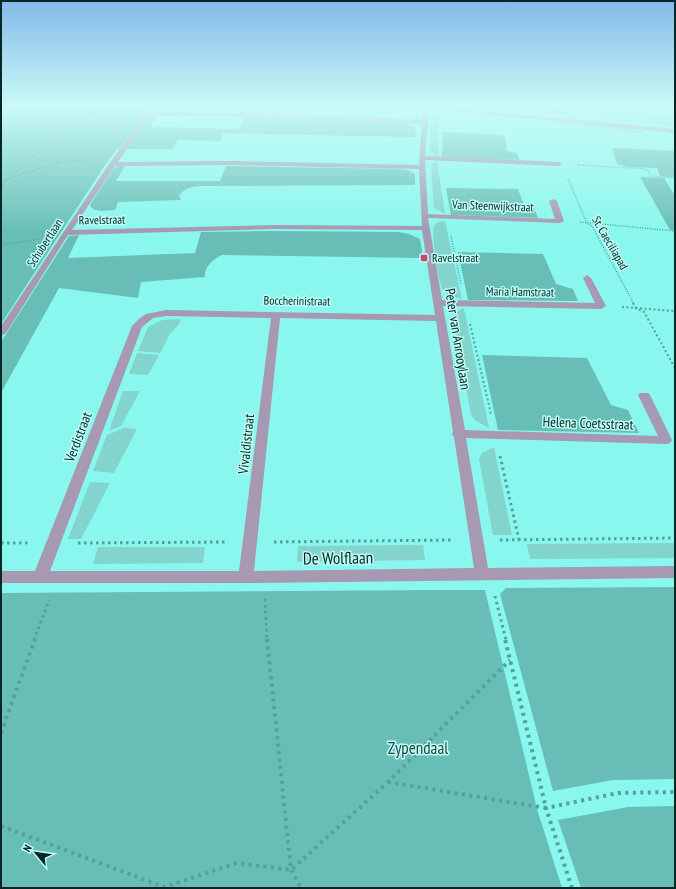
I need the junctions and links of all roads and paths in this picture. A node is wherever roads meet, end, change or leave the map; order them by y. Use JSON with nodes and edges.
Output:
{"nodes":[{"id":1,"x":43,"y":148,"type":"edge"},
{"id":2,"x":122,"y":148,"type":"edge"},
{"id":3,"x":423,"y":148,"type":"edge"},
{"id":4,"x":32,"y":156,"type":"junction"},
{"id":5,"x":60,"y":162,"type":"junction"},
{"id":6,"x":113,"y":162,"type":"junction"},
{"id":7,"x":422,"y":162,"type":"junction"},
{"id":8,"x":560,"y":164,"type":"junction"},
{"id":9,"x":675,"y":178,"type":"edge"},
{"id":10,"x":8,"y":179,"type":"junction"},
{"id":11,"x":1,"y":181,"type":"edge"},
{"id":12,"x":1,"y":189,"type":"edge"},
{"id":13,"x":553,"y":201,"type":"dead end"},
{"id":14,"x":424,"y":216,"type":"junction"},
{"id":15,"x":560,"y":221,"type":"junction"},
{"id":16,"x":587,"y":223,"type":"junction"},
{"id":17,"x":426,"y":228,"type":"junction"},
{"id":18,"x":675,"y":232,"type":"edge"},
{"id":19,"x":65,"y":235,"type":"junction"},
{"id":20,"x":1,"y":245,"type":"edge"},
{"id":21,"x":587,"y":278,"type":"dead end"},
{"id":22,"x":439,"y":303,"type":"junction"},
{"id":23,"x":601,"y":306,"type":"junction"},
{"id":24,"x":636,"y":308,"type":"junction"},
{"id":25,"x":675,"y":312,"type":"edge"},
{"id":26,"x":153,"y":314,"type":"joint"},
{"id":27,"x":276,"y":314,"type":"junction"},
{"id":28,"x":440,"y":318,"type":"junction"},
{"id":29,"x":1,"y":333,"type":"edge"},
{"id":30,"x":675,"y":368,"type":"edge"},
{"id":31,"x":644,"y":395,"type":"dead end"},
{"id":32,"x":458,"y":434,"type":"junction"},
{"id":33,"x":675,"y":538,"type":"edge"},
{"id":34,"x":476,"y":540,"type":"junction"},
{"id":35,"x":1,"y":543,"type":"edge"},
{"id":36,"x":54,"y":543,"type":"junction"},
{"id":37,"x":250,"y":543,"type":"junction"},
{"id":38,"x":675,"y":572,"type":"edge"},
{"id":39,"x":486,"y":574,"type":"junction"},
{"id":40,"x":264,"y":576,"type":"junction"},
{"id":41,"x":1,"y":577,"type":"edge"},
{"id":42,"x":40,"y":577,"type":"junction"},
{"id":43,"x":58,"y":577,"type":"junction"},
{"id":44,"x":246,"y":577,"type":"junction"},
{"id":45,"x":510,"y":660,"type":"junction"},
{"id":46,"x":1,"y":733,"type":"edge"},
{"id":47,"x":388,"y":782,"type":"junction"},
{"id":48,"x":675,"y":792,"type":"edge"},
{"id":49,"x":546,"y":808,"type":"junction"},
{"id":50,"x":1,"y":826,"type":"edge"},
{"id":51,"x":291,"y":870,"type":"junction"},
{"id":52,"x":164,"y":888,"type":"edge"},
{"id":53,"x":301,"y":888,"type":"edge"},
{"id":54,"x":572,"y":888,"type":"edge"}],
"edges":[{"from":1,"to":4,"type":"path"},
{"from":2,"to":6,"type":"street","name":"Schubertlaan"},
{"from":3,"to":7,"type":"street","name":"Peter van Anrooylaan"},
{"from":4,"to":5,"type":"path"},
{"from":4,"to":10,"type":"path"},
{"from":5,"to":6,"type":"path"},
{"from":5,"to":10,"type":"path"},
{"from":6,"to":7,"type":"street"},
{"from":6,"to":19,"type":"street","name":"Schubertlaan"},
{"from":7,"to":8,"type":"street"},
{"from":7,"to":14,"type":"street","name":"Peter van Anrooylaan"},
{"from":8,"to":9,"type":"path"},
{"from":8,"to":16,"type":"path","name":"St. Caeciliapad"},
{"from":10,"to":11,"type":"path"},
{"from":10,"to":12,"type":"path"},
{"from":13,"to":15,"type":"street","name":"Van Steenwijkstraat"},
{"from":14,"to":15,"type":"street","name":"Van Steenwijkstraat"},
{"from":14,"to":17,"type":"street","name":"Peter van Anrooylaan"},
{"from":15,"to":16,"type":"path"},
{"from":16,"to":18,"type":"path"},
{"from":16,"to":24,"type":"path","name":"St. Caeciliapad"},
{"from":17,"to":19,"type":"street","name":"Ravelstraat"},
{"from":17,"to":22,"type":"street","name":"Peter van Anrooylaan"},
{"from":19,"to":20,"type":"path"},
{"from":19,"to":29,"type":"street","name":"Schubertlaan"},
{"from":21,"to":23,"type":"street"},
{"from":22,"to":23,"type":"street","name":"Maria Hamstraat"},
{"from":22,"to":28,"type":"street","name":"Peter van Anrooylaan"},
{"from":23,"to":24,"type":"path"},
{"from":24,"to":25,"type":"path"},
{"from":24,"to":30,"type":"path","name":"St. Caeciliapad"},
{"from":26,"to":27,"type":"street","name":"Boccherinistraat"},
{"from":26,"to":36,"type":"street","name":"Verdistraat"},
{"from":27,"to":28,"type":"street","name":"Boccherinistraat"},
{"from":27,"to":37,"type":"street","name":"Vivaldistraat"},
{"from":28,"to":32,"type":"street","name":"Peter van Anrooylaan"},
{"from":31,"to":32,"type":"street","name":"Helena Coetsstraat"},
{"from":32,"to":34,"type":"street","name":"Peter van Anrooylaan"},
{"from":33,"to":34,"type":"path"},
{"from":34,"to":37,"type":"path"},
{"from":34,"to":39,"type":"street","name":"Peter van Anrooylaan"},
{"from":35,"to":36,"type":"path"},
{"from":36,"to":37,"type":"path"},
{"from":36,"to":42,"type":"street","name":"Verdistraat"},
{"from":37,"to":44,"type":"street","name":"Vivaldistraat"},
{"from":38,"to":39,"type":"street","name":"De Wolflaan"},
{"from":39,"to":40,"type":"street","name":"De Wolflaan"},
{"from":39,"to":45,"type":"path"},
{"from":40,"to":44,"type":"street","name":"De Wolflaan"},
{"from":40,"to":51,"type":"path"},
{"from":41,"to":42,"type":"street","name":"De Wolflaan"},
{"from":42,"to":43,"type":"street","name":"De Wolflaan"},
{"from":43,"to":44,"type":"street","name":"De Wolflaan"},
{"from":43,"to":46,"type":"path"},
{"from":45,"to":47,"type":"path"},
{"from":45,"to":49,"type":"path"},
{"from":47,"to":49,"type":"path"},
{"from":47,"to":51,"type":"path"},
{"from":48,"to":49,"type":"path"},
{"from":49,"to":54,"type":"path"},
{"from":50,"to":52,"type":"path"},
{"from":51,"to":52,"type":"path"},
{"from":51,"to":53,"type":"path"}]}
